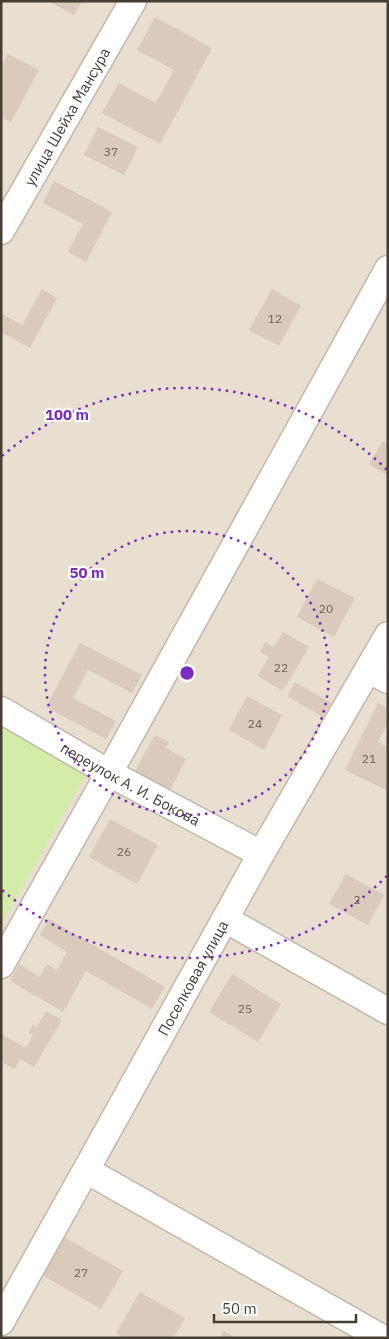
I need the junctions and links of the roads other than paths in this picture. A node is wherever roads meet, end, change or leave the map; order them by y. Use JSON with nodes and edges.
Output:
{"nodes":[{"id":1,"x":133,"y":1,"type":"edge"},
{"id":2,"x":1,"y":231,"type":"edge"},
{"id":3,"x":388,"y":269,"type":"edge"},
{"id":4,"x":388,"y":636,"type":"edge"},
{"id":5,"x":378,"y":674,"type":"edge"},
{"id":6,"x":1,"y":710,"type":"edge"},
{"id":7,"x":109,"y":773,"type":"junction"},
{"id":8,"x":261,"y":854,"type":"junction"},
{"id":9,"x":225,"y":919,"type":"junction"},
{"id":10,"x":1,"y":965,"type":"edge"},
{"id":11,"x":388,"y":1011,"type":"edge"},
{"id":12,"x":86,"y":1170,"type":"junction"},
{"id":13,"x":1,"y":1322,"type":"edge"},
{"id":14,"x":382,"y":1338,"type":"edge"}],
"edges":[{"from":1,"to":2,"type":"street","name":"улица Шейха Мансура"},
{"from":3,"to":7,"type":"street"},
{"from":4,"to":5,"type":"street","name":"Поселковая улица"},
{"from":5,"to":8,"type":"street","name":"Поселковая улица"},
{"from":6,"to":7,"type":"street","name":"переулок А. И. Бокова"},
{"from":7,"to":8,"type":"street","name":"переулок А. И. Бокова"},
{"from":7,"to":10,"type":"street"},
{"from":8,"to":9,"type":"street","name":"Поселковая улица"},
{"from":9,"to":11,"type":"street"},
{"from":9,"to":12,"type":"street","name":"Поселковая улица"},
{"from":12,"to":13,"type":"street","name":"Поселковая улица"},
{"from":12,"to":14,"type":"street"}]}
